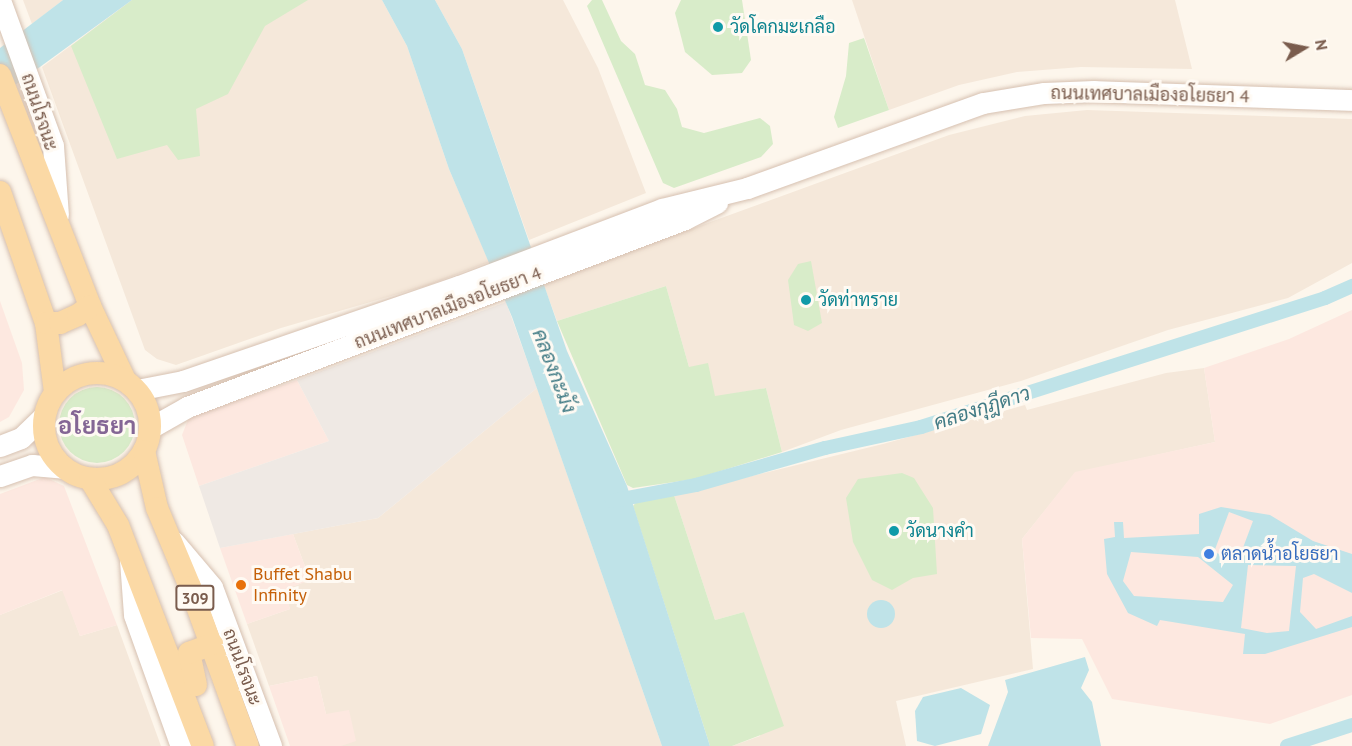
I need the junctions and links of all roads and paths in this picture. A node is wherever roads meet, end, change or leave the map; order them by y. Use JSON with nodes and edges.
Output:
{"nodes":[{"id":1,"x":3,"y":9,"type":"edge"},
{"id":2,"x":0,"y":75,"type":"edge"},
{"id":3,"x":1352,"y":100,"type":"edge"},
{"id":4,"x":0,"y":192,"type":"edge"},
{"id":5,"x":0,"y":217,"type":"edge"},
{"id":6,"x":59,"y":228,"type":"junction"},
{"id":7,"x":19,"y":244,"type":"junction"},
{"id":8,"x":462,"y":294,"type":"junction"},
{"id":9,"x":90,"y":306,"type":"junction"},
{"id":10,"x":46,"y":323,"type":"junction"},
{"id":11,"x":131,"y":385,"type":"junction"},
{"id":12,"x":55,"y":392,"type":"junction"},
{"id":13,"x":44,"y":416,"type":"junction"},
{"id":14,"x":150,"y":428,"type":"junction"},
{"id":15,"x":0,"y":446,"type":"edge"},
{"id":16,"x":144,"y":451,"type":"junction"},
{"id":17,"x":64,"y":468,"type":"junction"},
{"id":18,"x":0,"y":476,"type":"edge"},
{"id":19,"x":90,"y":479,"type":"junction"},
{"id":20,"x":166,"y":533,"type":"junction"},
{"id":21,"x":130,"y":557,"type":"junction"},
{"id":22,"x":213,"y":644,"type":"junction"},
{"id":23,"x":181,"y":746,"type":"edge"},
{"id":24,"x":203,"y":746,"type":"edge"},
{"id":25,"x":216,"y":746,"type":"edge"},
{"id":26,"x":248,"y":746,"type":"edge"},
{"id":27,"x":271,"y":746,"type":"edge"}],
"edges":[{"from":1,"to":6,"type":"street","name":"ถนนโรจนะ"},
{"from":2,"to":6,"type":"main road","name":"ถนนโรจนะ"},
{"from":3,"to":8,"type":"street","name":"ถนนเทศบาลเมืองอโยธยา 4"},
{"from":4,"to":7,"type":"main road"},
{"from":5,"to":7,"type":"street"},
{"from":6,"to":9,"type":"main road","name":"ถนนโรจนะ"},
{"from":7,"to":10,"type":"main road"},
{"from":8,"to":11,"type":"street","name":"ถนนเทศบาลเมืองอโยธยา 4"},
{"from":8,"to":14,"type":"street","name":"ถนนเทศบาลเมืองอโยธยา 4"},
{"from":9,"to":10,"type":"main road"},
{"from":9,"to":11,"type":"main road","name":"ถนนโรจนะ"},
{"from":10,"to":12,"type":"main road"},
{"from":11,"to":12,"type":"main road"},
{"from":11,"to":14,"type":"main road"},
{"from":12,"to":13,"type":"main road"},
{"from":13,"to":15,"type":"street"},
{"from":13,"to":17,"type":"main road"},
{"from":14,"to":16,"type":"main road"},
{"from":16,"to":19,"type":"main road"},
{"from":16,"to":20,"type":"main road","name":"ถนนโรจนะ","number":"309"},
{"from":17,"to":18,"type":"street"},
{"from":17,"to":19,"type":"main road"},
{"from":19,"to":21,"type":"main road","number":"309"},
{"from":20,"to":22,"type":"main road","name":"ถนนโรจนะ","number":"309"},
{"from":20,"to":27,"type":"street","name":"ถนนโรจนะ"},
{"from":21,"to":23,"type":"street"},
{"from":21,"to":24,"type":"main road","number":"309"},
{"from":22,"to":25,"type":"main road"},
{"from":22,"to":26,"type":"main road","name":"ถนนโรจนะ","number":"309"}]}
